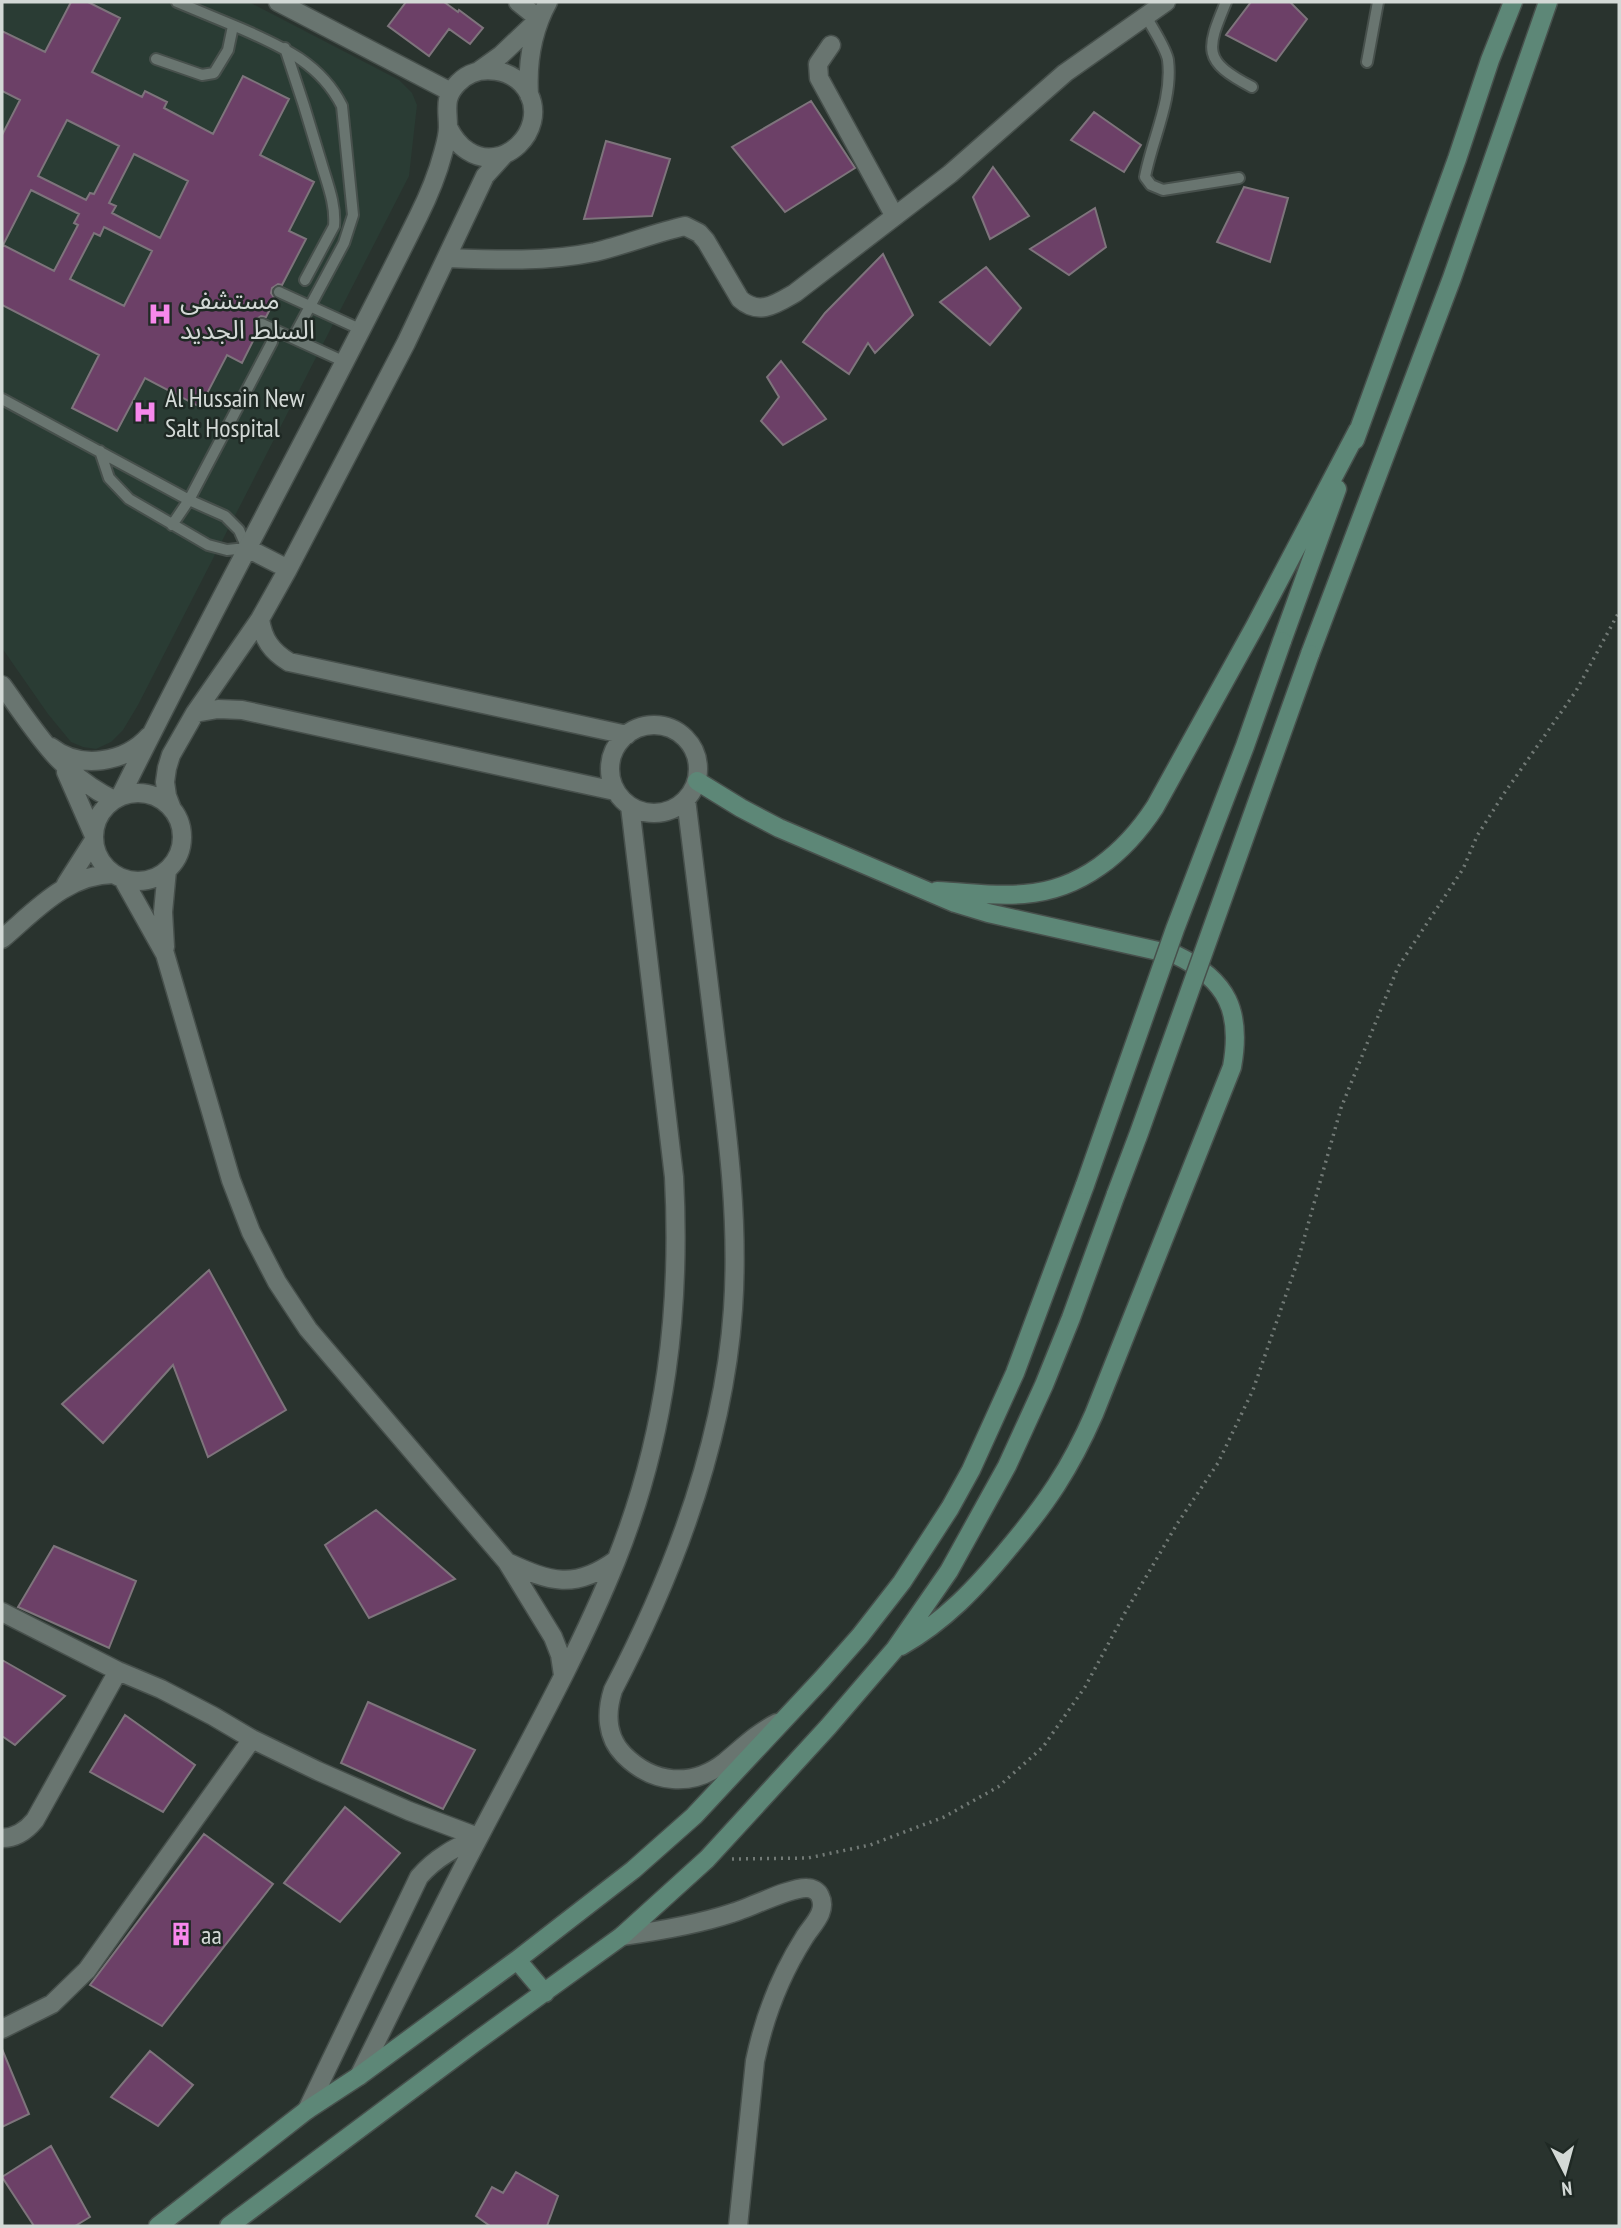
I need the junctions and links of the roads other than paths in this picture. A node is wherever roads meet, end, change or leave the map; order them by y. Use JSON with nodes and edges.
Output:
{"nodes":[{"id":1,"x":177,"y":2,"type":"edge"},
{"id":2,"x":278,"y":2,"type":"edge"},
{"id":3,"x":518,"y":2,"type":"edge"},
{"id":4,"x":548,"y":2,"type":"edge"},
{"id":5,"x":1166,"y":2,"type":"edge"},
{"id":6,"x":1226,"y":2,"type":"edge"},
{"id":7,"x":1378,"y":2,"type":"edge"},
{"id":8,"x":1513,"y":2,"type":"edge"},
{"id":9,"x":1548,"y":2,"type":"edge"},
{"id":10,"x":1146,"y":16,"type":"junction"},
{"id":11,"x":539,"y":19,"type":"junction"},
{"id":12,"x":233,"y":26,"type":"junction"},
{"id":13,"x":831,"y":45,"type":"dead end"},
{"id":14,"x":285,"y":48,"type":"junction"},
{"id":15,"x":156,"y":59,"type":"dead end"},
{"id":16,"x":1367,"y":62,"type":"dead end"},
{"id":17,"x":480,"y":70,"type":"junction"},
{"id":18,"x":1252,"y":87,"type":"dead end"},
{"id":19,"x":451,"y":92,"type":"junction"},
{"id":20,"x":529,"y":94,"type":"junction"},
{"id":21,"x":448,"y":127,"type":"junction"},
{"id":22,"x":504,"y":155,"type":"junction"},
{"id":23,"x":1239,"y":178,"type":"dead end"},
{"id":24,"x":894,"y":215,"type":"junction"},
{"id":25,"x":448,"y":258,"type":"junction"},
{"id":26,"x":305,"y":280,"type":"dead end"},
{"id":27,"x":279,"y":292,"type":"dead end"},
{"id":28,"x":310,"y":306,"type":"junction"},
{"id":29,"x":262,"y":324,"type":"dead end"},
{"id":30,"x":362,"y":330,"type":"junction"},
{"id":31,"x":293,"y":338,"type":"junction"},
{"id":32,"x":272,"y":342,"type":"dead end"},
{"id":33,"x":345,"y":362,"type":"junction"},
{"id":34,"x":2,"y":399,"type":"edge"},
{"id":35,"x":1358,"y":430,"type":"junction"},
{"id":36,"x":100,"y":451,"type":"junction"},
{"id":37,"x":189,"y":499,"type":"junction"},
{"id":38,"x":172,"y":526,"type":"junction"},
{"id":39,"x":247,"y":548,"type":"junction"},
{"id":40,"x":288,"y":569,"type":"junction"},
{"id":41,"x":260,"y":619,"type":"junction"},
{"id":42,"x":2,"y":685,"type":"edge"},
{"id":43,"x":195,"y":713,"type":"junction"},
{"id":44,"x":156,"y":728,"type":"junction"},
{"id":45,"x":626,"y":734,"type":"junction"},
{"id":46,"x":41,"y":738,"type":"junction"},
{"id":47,"x":63,"y":766,"type":"junction"},
{"id":48,"x":696,"y":780,"type":"junction"},
{"id":49,"x":615,"y":791,"type":"junction"},
{"id":50,"x":117,"y":799,"type":"junction"},
{"id":51,"x":686,"y":799,"type":"junction"},
{"id":52,"x":630,"y":806,"type":"junction"},
{"id":53,"x":172,"y":809,"type":"junction"},
{"id":54,"x":94,"y":838,"type":"junction"},
{"id":55,"x":167,"y":870,"type":"junction"},
{"id":56,"x":118,"y":876,"type":"junction"},
{"id":57,"x":64,"y":887,"type":"junction"},
{"id":58,"x":923,"y":891,"type":"junction"},
{"id":59,"x":2,"y":939,"type":"edge"},
{"id":60,"x":165,"y":954,"type":"junction"},
{"id":61,"x":616,"y":1560,"type":"junction"},
{"id":62,"x":507,"y":1562,"type":"junction"},
{"id":63,"x":2,"y":1612,"type":"edge"},
{"id":64,"x":895,"y":1649,"type":"junction"},
{"id":65,"x":118,"y":1671,"type":"junction"},
{"id":66,"x":563,"y":1675,"type":"junction"},
{"id":67,"x":786,"y":1718,"type":"junction"},
{"id":68,"x":252,"y":1739,"type":"junction"},
{"id":69,"x":478,"y":1837,"type":"junction"},
{"id":70,"x":2,"y":1838,"type":"edge"},
{"id":71,"x":622,"y":1936,"type":"junction"},
{"id":72,"x":517,"y":1959,"type":"junction"},
{"id":73,"x":545,"y":1993,"type":"junction"},
{"id":74,"x":2,"y":2029,"type":"edge"},
{"id":75,"x":359,"y":2076,"type":"junction"},
{"id":76,"x":307,"y":2110,"type":"junction"},
{"id":77,"x":158,"y":2226,"type":"edge"},
{"id":78,"x":229,"y":2226,"type":"edge"},
{"id":79,"x":738,"y":2226,"type":"edge"}],
"edges":[{"from":1,"to":12,"type":"lane"},
{"from":2,"to":19,"type":"street"},
{"from":3,"to":11,"type":"street"},
{"from":4,"to":11,"type":"street"},
{"from":5,"to":10,"type":"street"},
{"from":6,"to":18,"type":"lane"},
{"from":7,"to":16,"type":"lane"},
{"from":8,"to":35,"type":"main road"},
{"from":9,"to":64,"type":"main road","bridge":true},
{"from":10,"to":23,"type":"lane"},
{"from":10,"to":24,"type":"street"},
{"from":11,"to":17,"type":"street"},
{"from":11,"to":20,"type":"street"},
{"from":12,"to":14,"type":"lane"},
{"from":12,"to":15,"type":"lane"},
{"from":13,"to":24,"type":"street"},
{"from":14,"to":26,"type":"lane"},
{"from":14,"to":28,"type":"lane"},
{"from":17,"to":19,"type":"street"},
{"from":17,"to":20,"type":"street"},
{"from":19,"to":21,"type":"street"},
{"from":20,"to":22,"type":"street"},
{"from":21,"to":22,"type":"street"},
{"from":21,"to":30,"type":"street"},
{"from":22,"to":25,"type":"street"},
{"from":24,"to":25,"type":"street"},
{"from":25,"to":40,"type":"street"},
{"from":27,"to":28,"type":"lane"},
{"from":28,"to":30,"type":"lane"},
{"from":28,"to":31,"type":"lane"},
{"from":29,"to":31,"type":"lane"},
{"from":30,"to":33,"type":"street"},
{"from":31,"to":33,"type":"lane"},
{"from":32,"to":37,"type":"lane"},
{"from":33,"to":39,"type":"street"},
{"from":34,"to":36,"type":"lane"},
{"from":35,"to":58,"type":"main road"},
{"from":35,"to":67,"type":"main road","bridge":true},
{"from":36,"to":37,"type":"lane"},
{"from":36,"to":38,"type":"lane"},
{"from":37,"to":38,"type":"lane"},
{"from":37,"to":39,"type":"lane"},
{"from":38,"to":39,"type":"lane"},
{"from":39,"to":40,"type":"street"},
{"from":39,"to":44,"type":"street"},
{"from":40,"to":41,"type":"street"},
{"from":41,"to":43,"type":"street"},
{"from":41,"to":45,"type":"street"},
{"from":42,"to":46,"type":"street"},
{"from":43,"to":49,"type":"street"},
{"from":43,"to":53,"type":"street"},
{"from":44,"to":46,"type":"street"},
{"from":44,"to":50,"type":"street"},
{"from":45,"to":48,"type":"street"},
{"from":45,"to":49,"type":"street"},
{"from":46,"to":47,"type":"street"},
{"from":47,"to":50,"type":"street"},
{"from":47,"to":54,"type":"street"},
{"from":48,"to":51,"type":"street"},
{"from":48,"to":58,"type":"main road"},
{"from":49,"to":52,"type":"street"},
{"from":50,"to":53,"type":"street"},
{"from":50,"to":54,"type":"street"},
{"from":51,"to":52,"type":"street"},
{"from":51,"to":67,"type":"street"},
{"from":52,"to":61,"type":"street"},
{"from":53,"to":55,"type":"street"},
{"from":54,"to":56,"type":"street"},
{"from":54,"to":57,"type":"street"},
{"from":55,"to":56,"type":"street"},
{"from":55,"to":60,"type":"street"},
{"from":56,"to":57,"type":"street"},
{"from":56,"to":60,"type":"street"},
{"from":57,"to":59,"type":"street"},
{"from":58,"to":64,"type":"main road"},
{"from":60,"to":62,"type":"street"},
{"from":61,"to":62,"type":"street"},
{"from":61,"to":66,"type":"street"},
{"from":62,"to":66,"type":"street"},
{"from":63,"to":65,"type":"street"},
{"from":64,"to":71,"type":"main road"},
{"from":65,"to":68,"type":"street"},
{"from":65,"to":70,"type":"street"},
{"from":66,"to":69,"type":"street"},
{"from":67,"to":72,"type":"main road"},
{"from":68,"to":69,"type":"street"},
{"from":68,"to":74,"type":"street"},
{"from":69,"to":75,"type":"street"},
{"from":69,"to":76,"type":"street"},
{"from":71,"to":73,"type":"main road"},
{"from":71,"to":79,"type":"street"},
{"from":72,"to":73,"type":"main road"},
{"from":72,"to":75,"type":"main road"},
{"from":73,"to":78,"type":"main road"},
{"from":75,"to":76,"type":"main road"},
{"from":76,"to":77,"type":"main road"}]}
